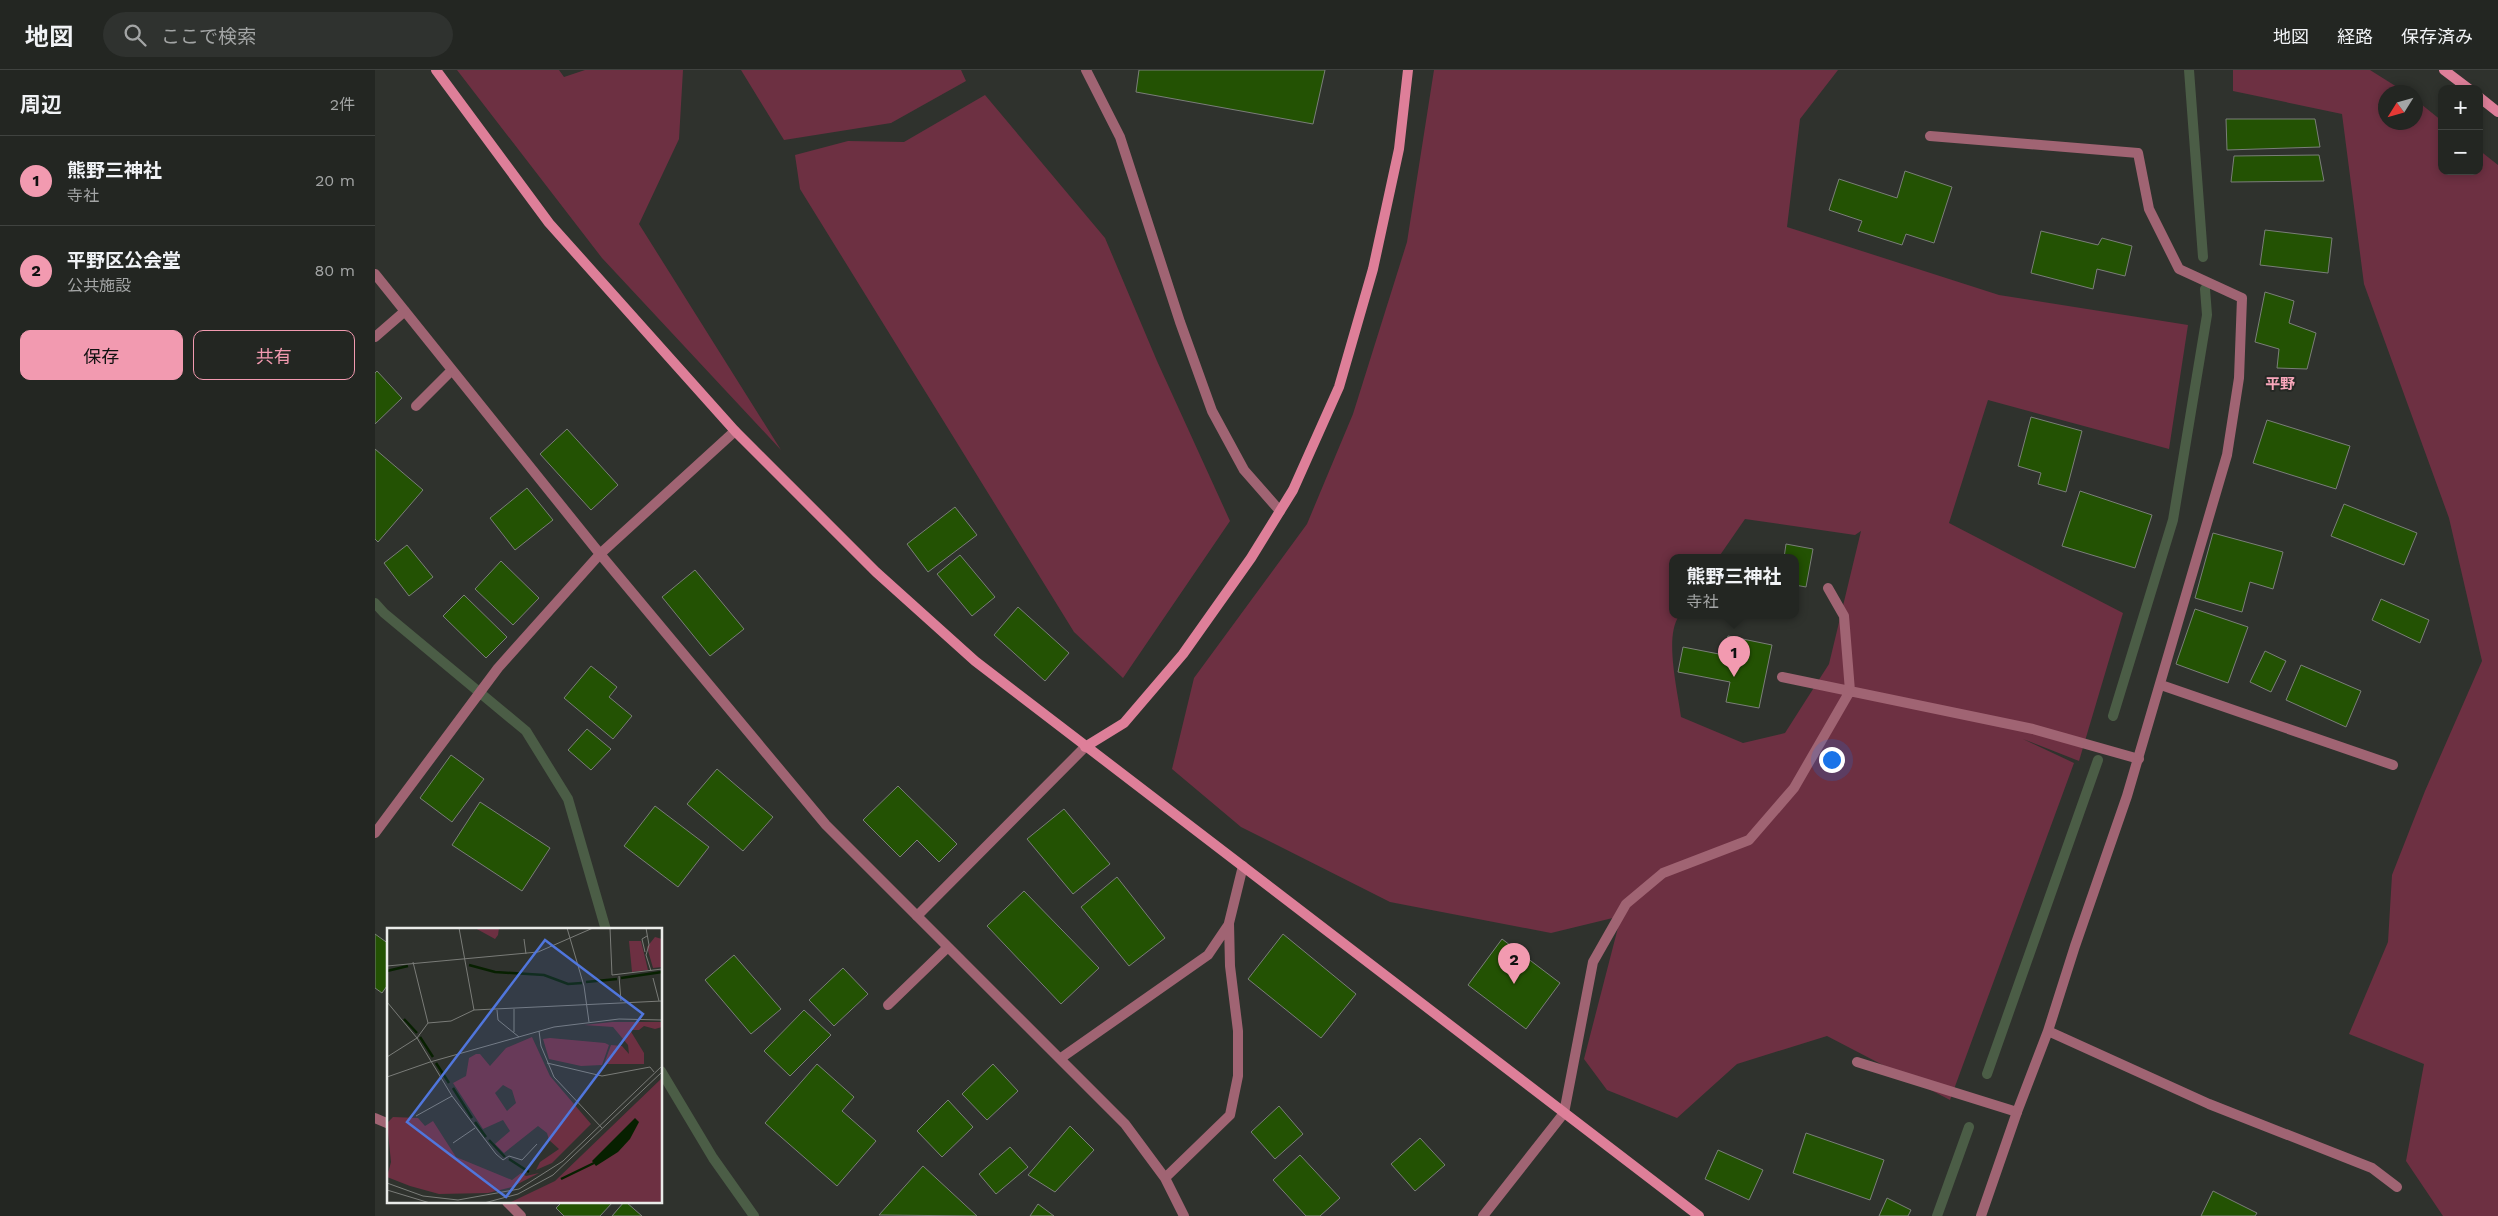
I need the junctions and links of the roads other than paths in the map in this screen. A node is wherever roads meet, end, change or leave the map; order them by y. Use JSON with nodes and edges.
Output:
{"nodes":[{"id":1,"x":436,"y":70,"type":"edge"},
{"id":2,"x":1086,"y":70,"type":"edge"},
{"id":3,"x":1408,"y":70,"type":"edge"},
{"id":4,"x":2444,"y":70,"type":"edge"},
{"id":5,"x":2464,"y":85,"type":"edge"},
{"id":6,"x":2483,"y":100,"type":"edge"},
{"id":7,"x":2498,"y":112,"type":"edge"},
{"id":8,"x":1930,"y":136,"type":"dead end"},
{"id":9,"x":375,"y":274,"type":"edge"},
{"id":10,"x":405,"y":311,"type":"junction"},
{"id":11,"x":375,"y":337,"type":"edge"},
{"id":12,"x":452,"y":370,"type":"junction"},
{"id":13,"x":417,"y":406,"type":"dead end"},
{"id":14,"x":735,"y":431,"type":"junction"},
{"id":15,"x":1280,"y":511,"type":"junction"},
{"id":16,"x":600,"y":554,"type":"junction"},
{"id":17,"x":1828,"y":588,"type":"dead end"},
{"id":18,"x":1782,"y":677,"type":"dead end"},
{"id":19,"x":2161,"y":685,"type":"junction"},
{"id":20,"x":1850,"y":691,"type":"junction"},
{"id":21,"x":1085,"y":747,"type":"junction"},
{"id":22,"x":2139,"y":758,"type":"junction"},
{"id":23,"x":2393,"y":765,"type":"dead end"},
{"id":24,"x":375,"y":833,"type":"edge"},
{"id":25,"x":1243,"y":866,"type":"junction"},
{"id":26,"x":917,"y":916,"type":"junction"},
{"id":27,"x":1229,"y":923,"type":"junction"},
{"id":28,"x":948,"y":947,"type":"junction"},
{"id":29,"x":888,"y":1005,"type":"dead end"},
{"id":30,"x":2049,"y":1031,"type":"junction"},
{"id":31,"x":1061,"y":1058,"type":"junction"},
{"id":32,"x":1857,"y":1062,"type":"dead end"},
{"id":33,"x":2017,"y":1112,"type":"junction"},
{"id":34,"x":1564,"y":1113,"type":"junction"},
{"id":35,"x":375,"y":1118,"type":"edge"},
{"id":36,"x":387,"y":1123,"type":"edge"},
{"id":37,"x":1165,"y":1178,"type":"junction"},
{"id":38,"x":2397,"y":1187,"type":"dead end"},
{"id":39,"x":509,"y":1204,"type":"edge"},
{"id":40,"x":521,"y":1216,"type":"edge"},
{"id":41,"x":1184,"y":1216,"type":"edge"},
{"id":42,"x":1483,"y":1216,"type":"edge"},
{"id":43,"x":1699,"y":1216,"type":"edge"},
{"id":44,"x":1981,"y":1216,"type":"edge"}],
"edges":[{"from":1,"to":14,"type":"street"},
{"from":2,"to":15,"type":"street"},
{"from":3,"to":15,"type":"street"},
{"from":4,"to":5,"type":"street"},
{"from":6,"to":7,"type":"street"},
{"from":8,"to":19,"type":"street"},
{"from":9,"to":10,"type":"street"},
{"from":10,"to":11,"type":"street"},
{"from":10,"to":12,"type":"street"},
{"from":12,"to":13,"type":"street"},
{"from":12,"to":16,"type":"street"},
{"from":14,"to":16,"type":"street"},
{"from":14,"to":21,"type":"street"},
{"from":15,"to":21,"type":"street"},
{"from":16,"to":24,"type":"street"},
{"from":16,"to":26,"type":"street"},
{"from":17,"to":20,"type":"street"},
{"from":18,"to":20,"type":"street"},
{"from":19,"to":22,"type":"street"},
{"from":19,"to":23,"type":"street"},
{"from":20,"to":22,"type":"street"},
{"from":20,"to":34,"type":"street"},
{"from":21,"to":25,"type":"street"},
{"from":21,"to":26,"type":"street"},
{"from":22,"to":30,"type":"street"},
{"from":25,"to":27,"type":"street"},
{"from":25,"to":34,"type":"street"},
{"from":26,"to":28,"type":"street"},
{"from":27,"to":31,"type":"street"},
{"from":27,"to":37,"type":"street"},
{"from":28,"to":29,"type":"street"},
{"from":28,"to":31,"type":"street"},
{"from":30,"to":33,"type":"street"},
{"from":30,"to":38,"type":"street"},
{"from":31,"to":37,"type":"street"},
{"from":32,"to":33,"type":"street"},
{"from":33,"to":44,"type":"street"},
{"from":34,"to":42,"type":"street"},
{"from":34,"to":43,"type":"street"},
{"from":35,"to":36,"type":"street"},
{"from":37,"to":41,"type":"street"},
{"from":39,"to":40,"type":"street"}]}
